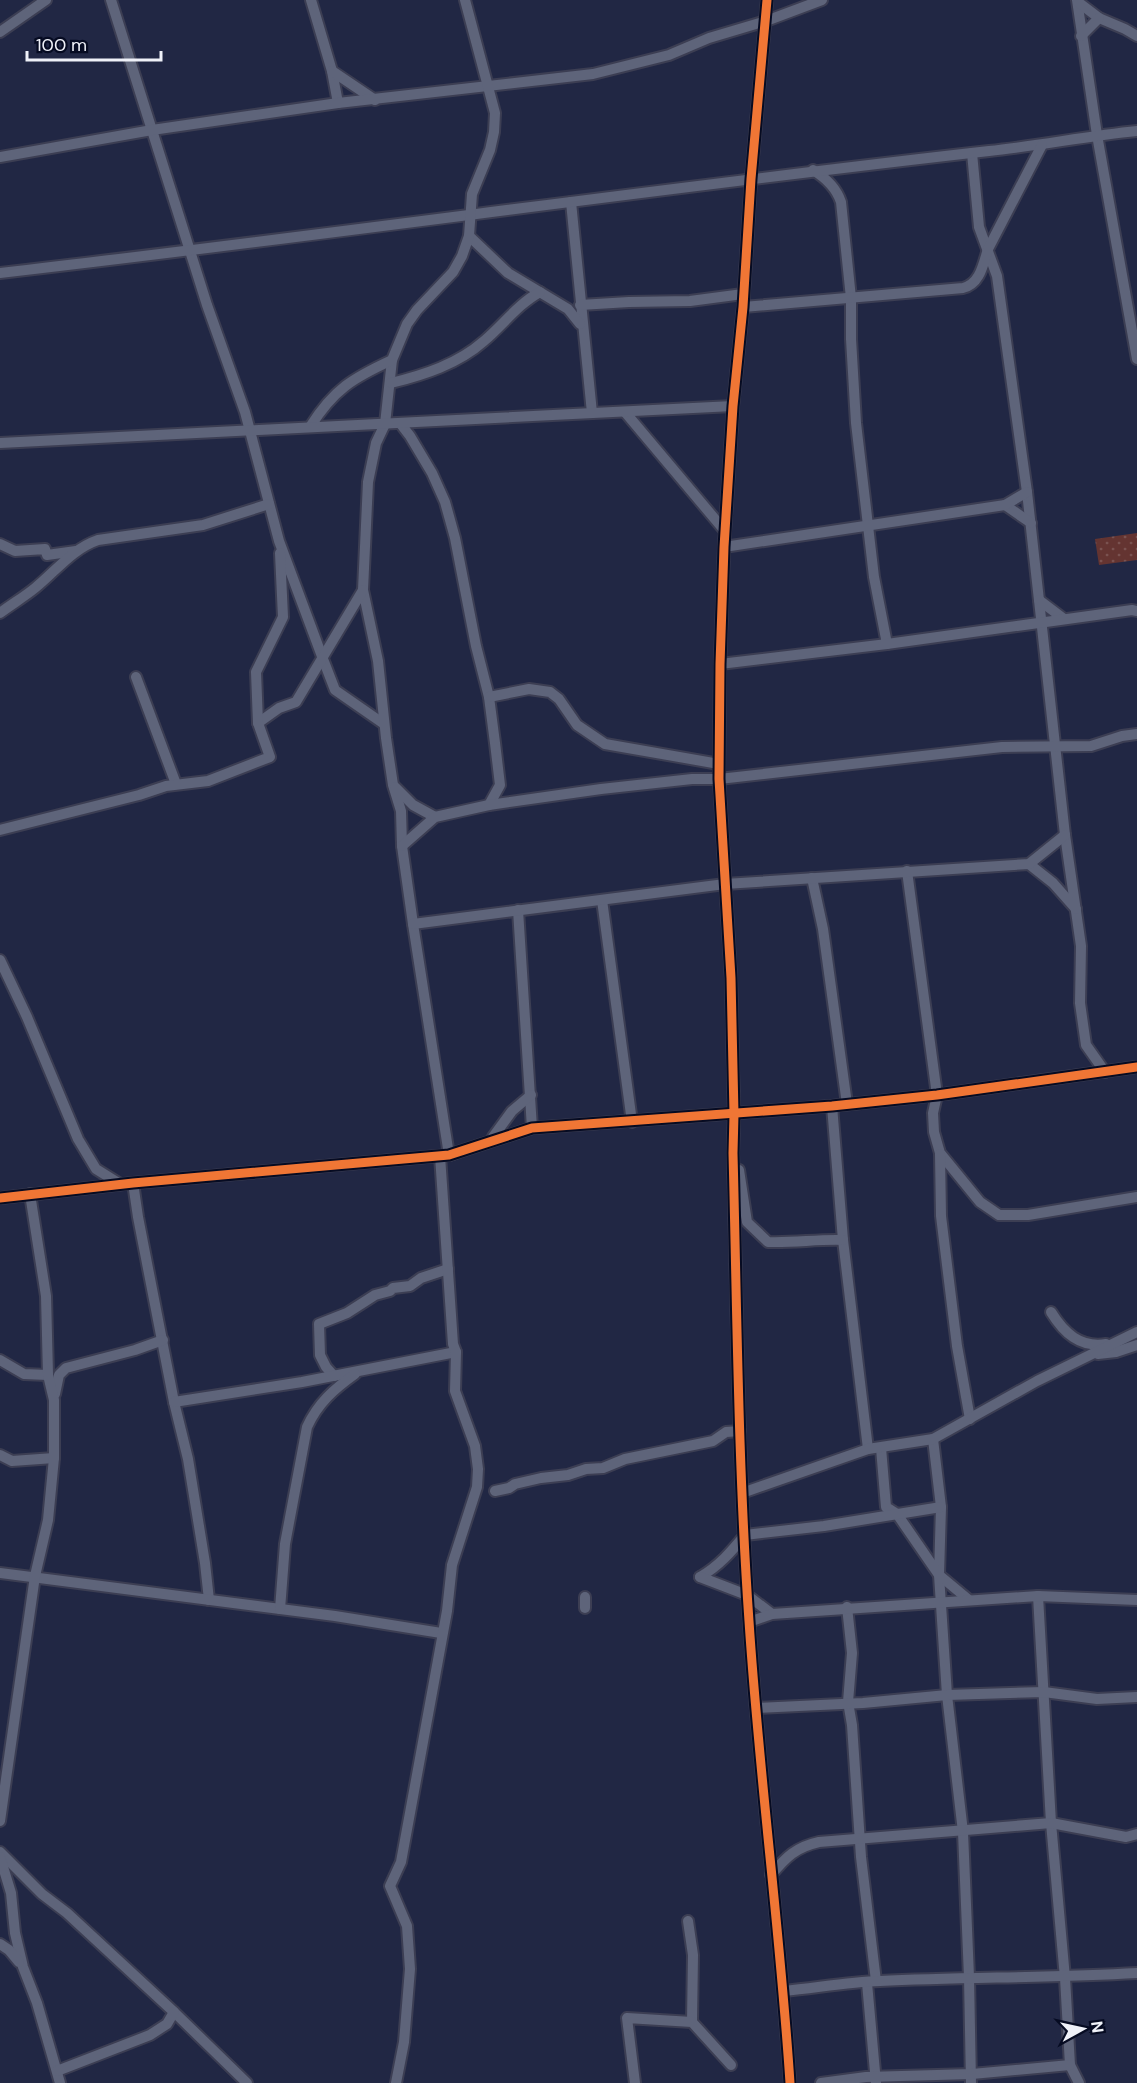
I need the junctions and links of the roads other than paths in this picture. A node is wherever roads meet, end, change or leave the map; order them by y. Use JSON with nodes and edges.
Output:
{"nodes":[{"id":1,"x":46,"y":0,"type":"edge"},
{"id":2,"x":111,"y":0,"type":"edge"},
{"id":3,"x":311,"y":0,"type":"edge"},
{"id":4,"x":465,"y":0,"type":"edge"},
{"id":5,"x":767,"y":0,"type":"edge"},
{"id":6,"x":822,"y":0,"type":"edge"},
{"id":7,"x":1078,"y":1,"type":"edge"},
{"id":8,"x":1099,"y":18,"type":"junction"},
{"id":9,"x":766,"y":21,"type":"junction"},
{"id":10,"x":0,"y":32,"type":"edge"},
{"id":11,"x":1081,"y":36,"type":"junction"},
{"id":12,"x":1137,"y":36,"type":"edge"},
{"id":13,"x":332,"y":71,"type":"junction"},
{"id":14,"x":489,"y":87,"type":"junction"},
{"id":15,"x":375,"y":100,"type":"junction"},
{"id":16,"x":338,"y":104,"type":"junction"},
{"id":17,"x":152,"y":130,"type":"junction"},
{"id":18,"x":1137,"y":132,"type":"edge"},
{"id":19,"x":1096,"y":135,"type":"junction"},
{"id":20,"x":1042,"y":145,"type":"junction"},
{"id":21,"x":972,"y":153,"type":"junction"},
{"id":22,"x":0,"y":158,"type":"edge"},
{"id":23,"x":813,"y":170,"type":"junction"},
{"id":24,"x":751,"y":179,"type":"junction"},
{"id":25,"x":571,"y":202,"type":"junction"},
{"id":26,"x":471,"y":214,"type":"junction"},
{"id":27,"x":469,"y":236,"type":"junction"},
{"id":28,"x":190,"y":249,"type":"junction"},
{"id":29,"x":987,"y":249,"type":"junction"},
{"id":30,"x":0,"y":273,"type":"edge"},
{"id":31,"x":540,"y":292,"type":"junction"},
{"id":32,"x":743,"y":294,"type":"junction"},
{"id":33,"x":851,"y":298,"type":"junction"},
{"id":34,"x":1133,"y":304,"type":"edge"},
{"id":35,"x":580,"y":305,"type":"junction"},
{"id":36,"x":743,"y":307,"type":"junction"},
{"id":37,"x":582,"y":327,"type":"junction"},
{"id":38,"x":1137,"y":359,"type":"edge"},
{"id":39,"x":392,"y":360,"type":"junction"},
{"id":40,"x":391,"y":383,"type":"junction"},
{"id":41,"x":733,"y":406,"type":"junction"},
{"id":42,"x":625,"y":412,"type":"junction"},
{"id":43,"x":592,"y":413,"type":"junction"},
{"id":44,"x":400,"y":423,"type":"junction"},
{"id":45,"x":385,"y":424,"type":"junction"},
{"id":46,"x":310,"y":427,"type":"junction"},
{"id":47,"x":250,"y":429,"type":"junction"},
{"id":48,"x":0,"y":443,"type":"edge"},
{"id":49,"x":1027,"y":492,"type":"junction"},
{"id":50,"x":269,"y":504,"type":"junction"},
{"id":51,"x":1005,"y":505,"type":"junction"},
{"id":52,"x":1031,"y":523,"type":"junction"},
{"id":53,"x":869,"y":524,"type":"junction"},
{"id":54,"x":725,"y":531,"type":"junction"},
{"id":55,"x":279,"y":541,"type":"junction"},
{"id":56,"x":0,"y":544,"type":"edge"},
{"id":57,"x":724,"y":547,"type":"junction"},
{"id":58,"x":76,"y":551,"type":"junction"},
{"id":59,"x":363,"y":590,"type":"junction"},
{"id":60,"x":1039,"y":600,"type":"junction"},
{"id":61,"x":1135,"y":609,"type":"edge"},
{"id":62,"x":0,"y":613,"type":"edge"},
{"id":63,"x":1064,"y":619,"type":"junction"},
{"id":64,"x":1041,"y":622,"type":"junction"},
{"id":65,"x":886,"y":644,"type":"junction"},
{"id":66,"x":323,"y":659,"type":"junction"},
{"id":67,"x":720,"y":664,"type":"junction"},
{"id":68,"x":135,"y":677,"type":"dead end"},
{"id":69,"x":489,"y":697,"type":"junction"},
{"id":70,"x":258,"y":723,"type":"junction"},
{"id":71,"x":384,"y":724,"type":"junction"},
{"id":72,"x":1137,"y":734,"type":"edge"},
{"id":73,"x":1056,"y":747,"type":"junction"},
{"id":74,"x":719,"y":764,"type":"junction"},
{"id":75,"x":719,"y":779,"type":"junction"},
{"id":76,"x":176,"y":784,"type":"junction"},
{"id":77,"x":393,"y":785,"type":"junction"},
{"id":78,"x":500,"y":785,"type":"junction"},
{"id":79,"x":519,"y":800,"type":"junction"},
{"id":80,"x":489,"y":805,"type":"junction"},
{"id":81,"x":435,"y":817,"type":"junction"},
{"id":82,"x":0,"y":830,"type":"edge"},
{"id":83,"x":1065,"y":835,"type":"junction"},
{"id":84,"x":402,"y":846,"type":"junction"},
{"id":85,"x":1029,"y":864,"type":"junction"},
{"id":86,"x":907,"y":871,"type":"junction"},
{"id":87,"x":812,"y":878,"type":"junction"},
{"id":88,"x":725,"y":884,"type":"junction"},
{"id":89,"x":602,"y":900,"type":"junction"},
{"id":90,"x":1076,"y":909,"type":"junction"},
{"id":91,"x":518,"y":910,"type":"junction"},
{"id":92,"x":413,"y":924,"type":"junction"},
{"id":93,"x":0,"y":960,"type":"edge"},
{"id":94,"x":1137,"y":1067,"type":"edge"},
{"id":95,"x":1105,"y":1072,"type":"junction"},
{"id":96,"x":531,"y":1095,"type":"junction"},
{"id":97,"x":937,"y":1095,"type":"junction"},
{"id":98,"x":846,"y":1104,"type":"junction"},
{"id":99,"x":832,"y":1106,"type":"junction"},
{"id":100,"x":734,"y":1114,"type":"junction"},
{"id":101,"x":632,"y":1122,"type":"junction"},
{"id":102,"x":532,"y":1127,"type":"junction"},
{"id":103,"x":493,"y":1137,"type":"junction"},
{"id":104,"x":733,"y":1153,"type":"junction"},
{"id":105,"x":940,"y":1153,"type":"junction"},
{"id":106,"x":444,"y":1156,"type":"junction"},
{"id":107,"x":134,"y":1183,"type":"junction"},
{"id":108,"x":120,"y":1184,"type":"junction"},
{"id":109,"x":30,"y":1194,"type":"junction"},
{"id":110,"x":1137,"y":1197,"type":"edge"},
{"id":111,"x":0,"y":1198,"type":"edge"},
{"id":112,"x":843,"y":1240,"type":"junction"},
{"id":113,"x":448,"y":1269,"type":"junction"},
{"id":114,"x":1051,"y":1312,"type":"dead end"},
{"id":115,"x":1137,"y":1332,"type":"edge"},
{"id":116,"x":163,"y":1340,"type":"junction"},
{"id":117,"x":1111,"y":1344,"type":"junction"},
{"id":118,"x":1137,"y":1345,"type":"edge"},
{"id":119,"x":456,"y":1352,"type":"junction"},
{"id":120,"x":1089,"y":1355,"type":"junction"},
{"id":121,"x":0,"y":1360,"type":"edge"},
{"id":122,"x":358,"y":1372,"type":"junction"},
{"id":123,"x":48,"y":1375,"type":"junction"},
{"id":124,"x":334,"y":1376,"type":"junction"},
{"id":125,"x":54,"y":1400,"type":"junction"},
{"id":126,"x":174,"y":1402,"type":"junction"},
{"id":127,"x":970,"y":1419,"type":"junction"},
{"id":128,"x":740,"y":1431,"type":"junction"},
{"id":129,"x":933,"y":1439,"type":"junction"},
{"id":130,"x":881,"y":1448,"type":"junction"},
{"id":131,"x":868,"y":1449,"type":"junction"},
{"id":132,"x":0,"y":1455,"type":"edge"},
{"id":133,"x":54,"y":1458,"type":"junction"},
{"id":134,"x":495,"y":1491,"type":"dead end"},
{"id":135,"x":742,"y":1493,"type":"junction"},
{"id":136,"x":941,"y":1508,"type":"junction"},
{"id":137,"x":897,"y":1514,"type":"junction"},
{"id":138,"x":745,"y":1535,"type":"junction"},
{"id":139,"x":0,"y":1573,"type":"edge"},
{"id":140,"x":939,"y":1575,"type":"junction"},
{"id":141,"x":35,"y":1576,"type":"junction"},
{"id":142,"x":747,"y":1595,"type":"junction"},
{"id":143,"x":1038,"y":1596,"type":"junction"},
{"id":144,"x":209,"y":1600,"type":"junction"},
{"id":145,"x":969,"y":1600,"type":"junction"},
{"id":146,"x":1137,"y":1600,"type":"edge"},
{"id":147,"x":942,"y":1602,"type":"junction"},
{"id":148,"x":847,"y":1607,"type":"junction"},
{"id":149,"x":280,"y":1609,"type":"junction"},
{"id":150,"x":772,"y":1614,"type":"junction"},
{"id":151,"x":749,"y":1622,"type":"junction"},
{"id":152,"x":441,"y":1633,"type":"junction"},
{"id":153,"x":1044,"y":1692,"type":"junction"},
{"id":154,"x":947,"y":1695,"type":"junction"},
{"id":155,"x":1137,"y":1697,"type":"edge"},
{"id":156,"x":848,"y":1702,"type":"junction"},
{"id":157,"x":863,"y":1703,"type":"junction"},
{"id":158,"x":756,"y":1708,"type":"junction"},
{"id":159,"x":852,"y":1725,"type":"junction"},
{"id":160,"x":0,"y":1821,"type":"edge"},
{"id":161,"x":1051,"y":1823,"type":"junction"},
{"id":162,"x":963,"y":1832,"type":"junction"},
{"id":163,"x":1132,"y":1835,"type":"edge"},
{"id":164,"x":860,"y":1838,"type":"junction"},
{"id":165,"x":1137,"y":1843,"type":"edge"},
{"id":166,"x":0,"y":1852,"type":"edge"},
{"id":167,"x":0,"y":1857,"type":"edge"},
{"id":168,"x":771,"y":1875,"type":"junction"},
{"id":169,"x":5,"y":1891,"type":"edge"},
{"id":170,"x":688,"y":1921,"type":"dead end"},
{"id":171,"x":0,"y":1944,"type":"edge"},
{"id":172,"x":23,"y":1967,"type":"junction"},
{"id":173,"x":1137,"y":1973,"type":"edge"},
{"id":174,"x":969,"y":1977,"type":"junction"},
{"id":175,"x":1065,"y":1977,"type":"junction"},
{"id":176,"x":871,"y":1982,"type":"junction"},
{"id":177,"x":784,"y":1991,"type":"junction"},
{"id":178,"x":174,"y":2012,"type":"junction"},
{"id":179,"x":692,"y":2022,"type":"junction"},
{"id":180,"x":731,"y":2065,"type":"dead end"},
{"id":181,"x":1070,"y":2066,"type":"junction"},
{"id":182,"x":57,"y":2071,"type":"junction"},
{"id":183,"x":972,"y":2079,"type":"edge"},
{"id":184,"x":876,"y":2080,"type":"edge"},
{"id":185,"x":60,"y":2083,"type":"edge"},
{"id":186,"x":248,"y":2083,"type":"edge"},
{"id":187,"x":396,"y":2083,"type":"edge"},
{"id":188,"x":635,"y":2083,"type":"edge"},
{"id":189,"x":790,"y":2083,"type":"edge"},
{"id":190,"x":820,"y":2083,"type":"edge"},
{"id":191,"x":1079,"y":2083,"type":"edge"}],
"edges":[{"from":1,"to":10,"type":"street"},
{"from":2,"to":17,"type":"street"},
{"from":3,"to":13,"type":"street"},
{"from":4,"to":14,"type":"street"},
{"from":5,"to":9,"type":"street"},
{"from":6,"to":9,"type":"street"},
{"from":7,"to":8,"type":"street"},
{"from":7,"to":11,"type":"street"},
{"from":8,"to":11,"type":"street"},
{"from":8,"to":12,"type":"street"},
{"from":9,"to":14,"type":"street"},
{"from":9,"to":24,"type":"street"},
{"from":11,"to":19,"type":"street"},
{"from":13,"to":15,"type":"street"},
{"from":13,"to":16,"type":"street"},
{"from":14,"to":15,"type":"street"},
{"from":14,"to":26,"type":"street"},
{"from":15,"to":16,"type":"street"},
{"from":16,"to":17,"type":"street"},
{"from":17,"to":22,"type":"street"},
{"from":17,"to":28,"type":"street"},
{"from":18,"to":19,"type":"street"},
{"from":19,"to":20,"type":"street"},
{"from":19,"to":34,"type":"street"},
{"from":20,"to":21,"type":"street"},
{"from":20,"to":29,"type":"street"},
{"from":21,"to":23,"type":"street"},
{"from":21,"to":29,"type":"street"},
{"from":23,"to":24,"type":"street"},
{"from":23,"to":33,"type":"street"},
{"from":24,"to":25,"type":"street"},
{"from":24,"to":32,"type":"street"},
{"from":25,"to":26,"type":"street"},
{"from":25,"to":35,"type":"street"},
{"from":26,"to":27,"type":"street"},
{"from":26,"to":28,"type":"street"},
{"from":27,"to":31,"type":"street"},
{"from":27,"to":39,"type":"street"},
{"from":28,"to":30,"type":"street"},
{"from":28,"to":47,"type":"street"},
{"from":29,"to":33,"type":"street"},
{"from":29,"to":49,"type":"street"},
{"from":31,"to":37,"type":"street"},
{"from":31,"to":40,"type":"street"},
{"from":32,"to":35,"type":"street"},
{"from":32,"to":36,"type":"street"},
{"from":33,"to":36,"type":"street"},
{"from":33,"to":53,"type":"street"},
{"from":34,"to":38,"type":"street"},
{"from":35,"to":37,"type":"street"},
{"from":36,"to":41,"type":"street"},
{"from":37,"to":43,"type":"street"},
{"from":39,"to":40,"type":"street"},
{"from":39,"to":46,"type":"street"},
{"from":40,"to":45,"type":"street"},
{"from":41,"to":42,"type":"street"},
{"from":41,"to":54,"type":"street"},
{"from":42,"to":43,"type":"street"},
{"from":42,"to":54,"type":"street"},
{"from":43,"to":44,"type":"street"},
{"from":44,"to":45,"type":"street"},
{"from":44,"to":69,"type":"street"},
{"from":45,"to":46,"type":"street"},
{"from":45,"to":59,"type":"street"},
{"from":46,"to":47,"type":"street"},
{"from":47,"to":48,"type":"street"},
{"from":47,"to":50,"type":"street"},
{"from":49,"to":51,"type":"street"},
{"from":49,"to":52,"type":"street"},
{"from":50,"to":55,"type":"street"},
{"from":50,"to":58,"type":"street"},
{"from":51,"to":52,"type":"street"},
{"from":51,"to":53,"type":"street"},
{"from":52,"to":60,"type":"street"},
{"from":53,"to":57,"type":"street"},
{"from":53,"to":65,"type":"street"},
{"from":54,"to":57,"type":"street"},
{"from":55,"to":66,"type":"street"},
{"from":55,"to":70,"type":"street"},
{"from":56,"to":58,"type":"street"},
{"from":57,"to":67,"type":"street"},
{"from":58,"to":62,"type":"street"},
{"from":59,"to":66,"type":"street"},
{"from":59,"to":71,"type":"street"},
{"from":60,"to":63,"type":"street"},
{"from":60,"to":64,"type":"street"},
{"from":61,"to":63,"type":"street"},
{"from":63,"to":64,"type":"street"},
{"from":64,"to":65,"type":"street"},
{"from":64,"to":73,"type":"street"},
{"from":65,"to":67,"type":"street"},
{"from":66,"to":70,"type":"street"},
{"from":66,"to":71,"type":"street"},
{"from":67,"to":74,"type":"street"},
{"from":68,"to":76,"type":"street"},
{"from":69,"to":74,"type":"street"},
{"from":69,"to":78,"type":"street"},
{"from":70,"to":76,"type":"street"},
{"from":71,"to":77,"type":"street"},
{"from":72,"to":73,"type":"street"},
{"from":73,"to":75,"type":"street"},
{"from":73,"to":83,"type":"street"},
{"from":74,"to":75,"type":"street"},
{"from":75,"to":79,"type":"street"},
{"from":75,"to":88,"type":"street"},
{"from":76,"to":82,"type":"street"},
{"from":77,"to":81,"type":"street"},
{"from":77,"to":84,"type":"street"},
{"from":78,"to":79,"type":"street"},
{"from":78,"to":80,"type":"street"},
{"from":79,"to":80,"type":"street"},
{"from":80,"to":81,"type":"street"},
{"from":81,"to":84,"type":"street"},
{"from":83,"to":85,"type":"street"},
{"from":83,"to":90,"type":"street"},
{"from":84,"to":92,"type":"street"},
{"from":85,"to":86,"type":"street"},
{"from":85,"to":90,"type":"street"},
{"from":86,"to":87,"type":"street"},
{"from":86,"to":97,"type":"street"},
{"from":87,"to":88,"type":"street"},
{"from":87,"to":98,"type":"street"},
{"from":88,"to":89,"type":"street"},
{"from":88,"to":100,"type":"street"},
{"from":89,"to":91,"type":"street"},
{"from":89,"to":101,"type":"street"},
{"from":90,"to":95,"type":"street"},
{"from":91,"to":92,"type":"street"},
{"from":91,"to":96,"type":"street"},
{"from":92,"to":106,"type":"street"},
{"from":93,"to":108,"type":"street"},
{"from":94,"to":95,"type":"street"},
{"from":95,"to":97,"type":"street"},
{"from":96,"to":102,"type":"street"},
{"from":96,"to":103,"type":"street"},
{"from":97,"to":98,"type":"street"},
{"from":97,"to":105,"type":"street"},
{"from":98,"to":99,"type":"street"},
{"from":99,"to":100,"type":"street"},
{"from":99,"to":112,"type":"street"},
{"from":100,"to":101,"type":"street"},
{"from":100,"to":104,"type":"street"},
{"from":101,"to":102,"type":"street"},
{"from":102,"to":103,"type":"street"},
{"from":102,"to":106,"type":"street"},
{"from":103,"to":106,"type":"street"},
{"from":104,"to":112,"type":"street"},
{"from":104,"to":128,"type":"street"},
{"from":105,"to":110,"type":"street"},
{"from":105,"to":127,"type":"street"},
{"from":106,"to":107,"type":"street"},
{"from":106,"to":113,"type":"street"},
{"from":107,"to":108,"type":"street"},
{"from":107,"to":116,"type":"street"},
{"from":108,"to":109,"type":"street"},
{"from":109,"to":111,"type":"street"},
{"from":109,"to":123,"type":"street"},
{"from":112,"to":131,"type":"street"},
{"from":113,"to":119,"type":"street"},
{"from":113,"to":124,"type":"street"},
{"from":114,"to":117,"type":"street"},
{"from":115,"to":117,"type":"street"},
{"from":116,"to":125,"type":"street"},
{"from":116,"to":126,"type":"street"},
{"from":117,"to":120,"type":"street"},
{"from":118,"to":120,"type":"street"},
{"from":119,"to":122,"type":"street"},
{"from":119,"to":152,"type":"street"},
{"from":120,"to":127,"type":"street"},
{"from":121,"to":123,"type":"street"},
{"from":122,"to":124,"type":"street"},
{"from":122,"to":149,"type":"street"},
{"from":123,"to":125,"type":"street"},
{"from":124,"to":126,"type":"street"},
{"from":125,"to":133,"type":"street"},
{"from":126,"to":144,"type":"street"},
{"from":127,"to":129,"type":"street"},
{"from":128,"to":134,"type":"street"},
{"from":128,"to":135,"type":"street"},
{"from":129,"to":130,"type":"street"},
{"from":129,"to":136,"type":"street"},
{"from":130,"to":131,"type":"street"},
{"from":130,"to":137,"type":"street"},
{"from":131,"to":135,"type":"street"},
{"from":132,"to":133,"type":"street"},
{"from":133,"to":141,"type":"street"},
{"from":135,"to":138,"type":"street"},
{"from":136,"to":137,"type":"street"},
{"from":136,"to":140,"type":"street"},
{"from":137,"to":138,"type":"street"},
{"from":137,"to":140,"type":"street"},
{"from":138,"to":142,"type":"street"},
{"from":138,"to":142,"type":"street"},
{"from":139,"to":141,"type":"street"},
{"from":140,"to":145,"type":"street"},
{"from":140,"to":147,"type":"street"},
{"from":141,"to":144,"type":"street"},
{"from":141,"to":160,"type":"street"},
{"from":142,"to":150,"type":"street"},
{"from":142,"to":151,"type":"street"},
{"from":143,"to":145,"type":"street"},
{"from":143,"to":146,"type":"street"},
{"from":143,"to":153,"type":"street"},
{"from":144,"to":149,"type":"street"},
{"from":145,"to":147,"type":"street"},
{"from":147,"to":148,"type":"street"},
{"from":147,"to":154,"type":"street"},
{"from":148,"to":150,"type":"street"},
{"from":148,"to":156,"type":"street"},
{"from":149,"to":152,"type":"street"},
{"from":150,"to":151,"type":"street"},
{"from":151,"to":158,"type":"street"},
{"from":152,"to":187,"type":"street"},
{"from":153,"to":154,"type":"street"},
{"from":153,"to":155,"type":"street"},
{"from":153,"to":161,"type":"street"},
{"from":154,"to":157,"type":"street"},
{"from":154,"to":162,"type":"street"},
{"from":156,"to":157,"type":"street"},
{"from":156,"to":158,"type":"street"},
{"from":156,"to":159,"type":"street"},
{"from":157,"to":159,"type":"street"},
{"from":158,"to":168,"type":"street"},
{"from":159,"to":164,"type":"street"},
{"from":161,"to":162,"type":"street"},
{"from":161,"to":163,"type":"street"},
{"from":161,"to":175,"type":"street"},
{"from":162,"to":164,"type":"street"},
{"from":162,"to":174,"type":"street"},
{"from":163,"to":165,"type":"street"},
{"from":164,"to":168,"type":"street"},
{"from":164,"to":176,"type":"street"},
{"from":166,"to":178,"type":"street"},
{"from":167,"to":169,"type":"street"},
{"from":168,"to":177,"type":"street"},
{"from":169,"to":172,"type":"street"},
{"from":170,"to":179,"type":"street"},
{"from":171,"to":172,"type":"street"},
{"from":172,"to":182,"type":"street"},
{"from":173,"to":175,"type":"street"},
{"from":174,"to":175,"type":"street"},
{"from":174,"to":176,"type":"street"},
{"from":174,"to":183,"type":"street"},
{"from":175,"to":181,"type":"street"},
{"from":176,"to":177,"type":"street"},
{"from":176,"to":184,"type":"street"},
{"from":177,"to":189,"type":"street"},
{"from":178,"to":182,"type":"street"},
{"from":178,"to":186,"type":"street"},
{"from":179,"to":180,"type":"street"},
{"from":179,"to":188,"type":"street"},
{"from":181,"to":183,"type":"street"},
{"from":181,"to":191,"type":"street"},
{"from":182,"to":185,"type":"street"},
{"from":183,"to":184,"type":"street"},
{"from":184,"to":190,"type":"street"}]}
